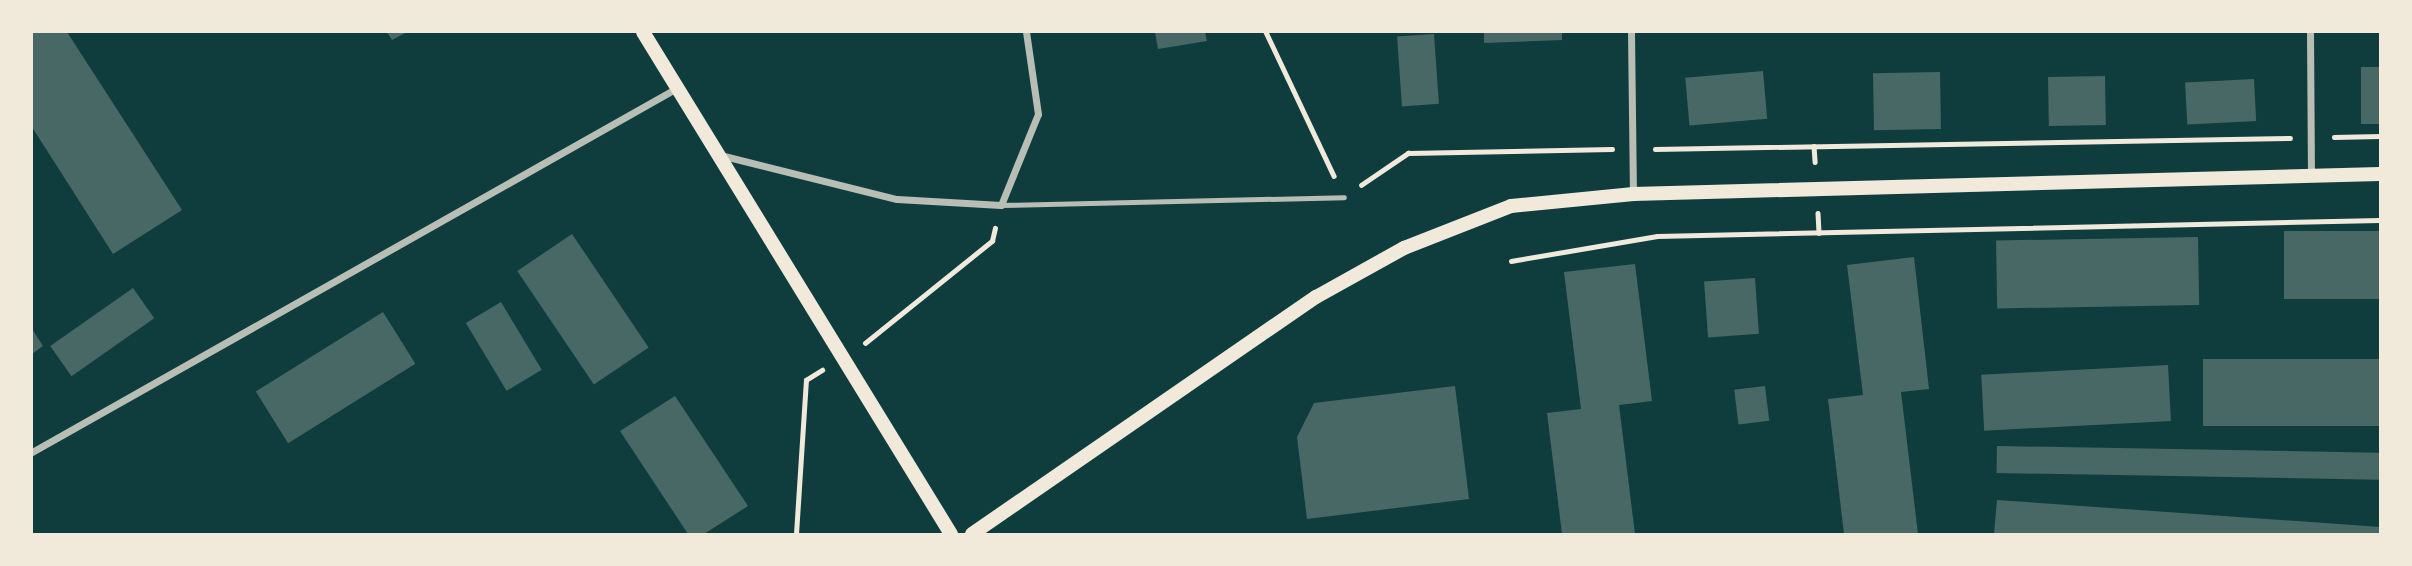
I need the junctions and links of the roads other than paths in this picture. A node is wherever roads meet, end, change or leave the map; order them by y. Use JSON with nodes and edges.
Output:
{"nodes":[{"id":1,"x":643,"y":32,"type":"edge"},
{"id":2,"x":1026,"y":32,"type":"edge"},
{"id":3,"x":1631,"y":32,"type":"edge"},
{"id":4,"x":2310,"y":32,"type":"edge"},
{"id":5,"x":678,"y":88,"type":"junction"},
{"id":6,"x":719,"y":155,"type":"junction"},
{"id":7,"x":2381,"y":174,"type":"edge"},
{"id":8,"x":2311,"y":175,"type":"junction"},
{"id":9,"x":1633,"y":194,"type":"junction"},
{"id":10,"x":1344,"y":197,"type":"road end"},
{"id":11,"x":1001,"y":205,"type":"junction"},
{"id":12,"x":32,"y":452,"type":"edge"},
{"id":13,"x":951,"y":534,"type":"edge"},
{"id":14,"x":972,"y":534,"type":"edge"}],
"edges":[{"from":1,"to":5,"type":"main road"},
{"from":2,"to":11,"type":"street"},
{"from":3,"to":9,"type":"street"},
{"from":4,"to":8,"type":"street"},
{"from":5,"to":6,"type":"main road"},
{"from":5,"to":12,"type":"street"},
{"from":6,"to":11,"type":"street"},
{"from":6,"to":13,"type":"main road"},
{"from":7,"to":8,"type":"main road"},
{"from":8,"to":9,"type":"main road"},
{"from":9,"to":14,"type":"main road"},
{"from":10,"to":11,"type":"lane"}]}
